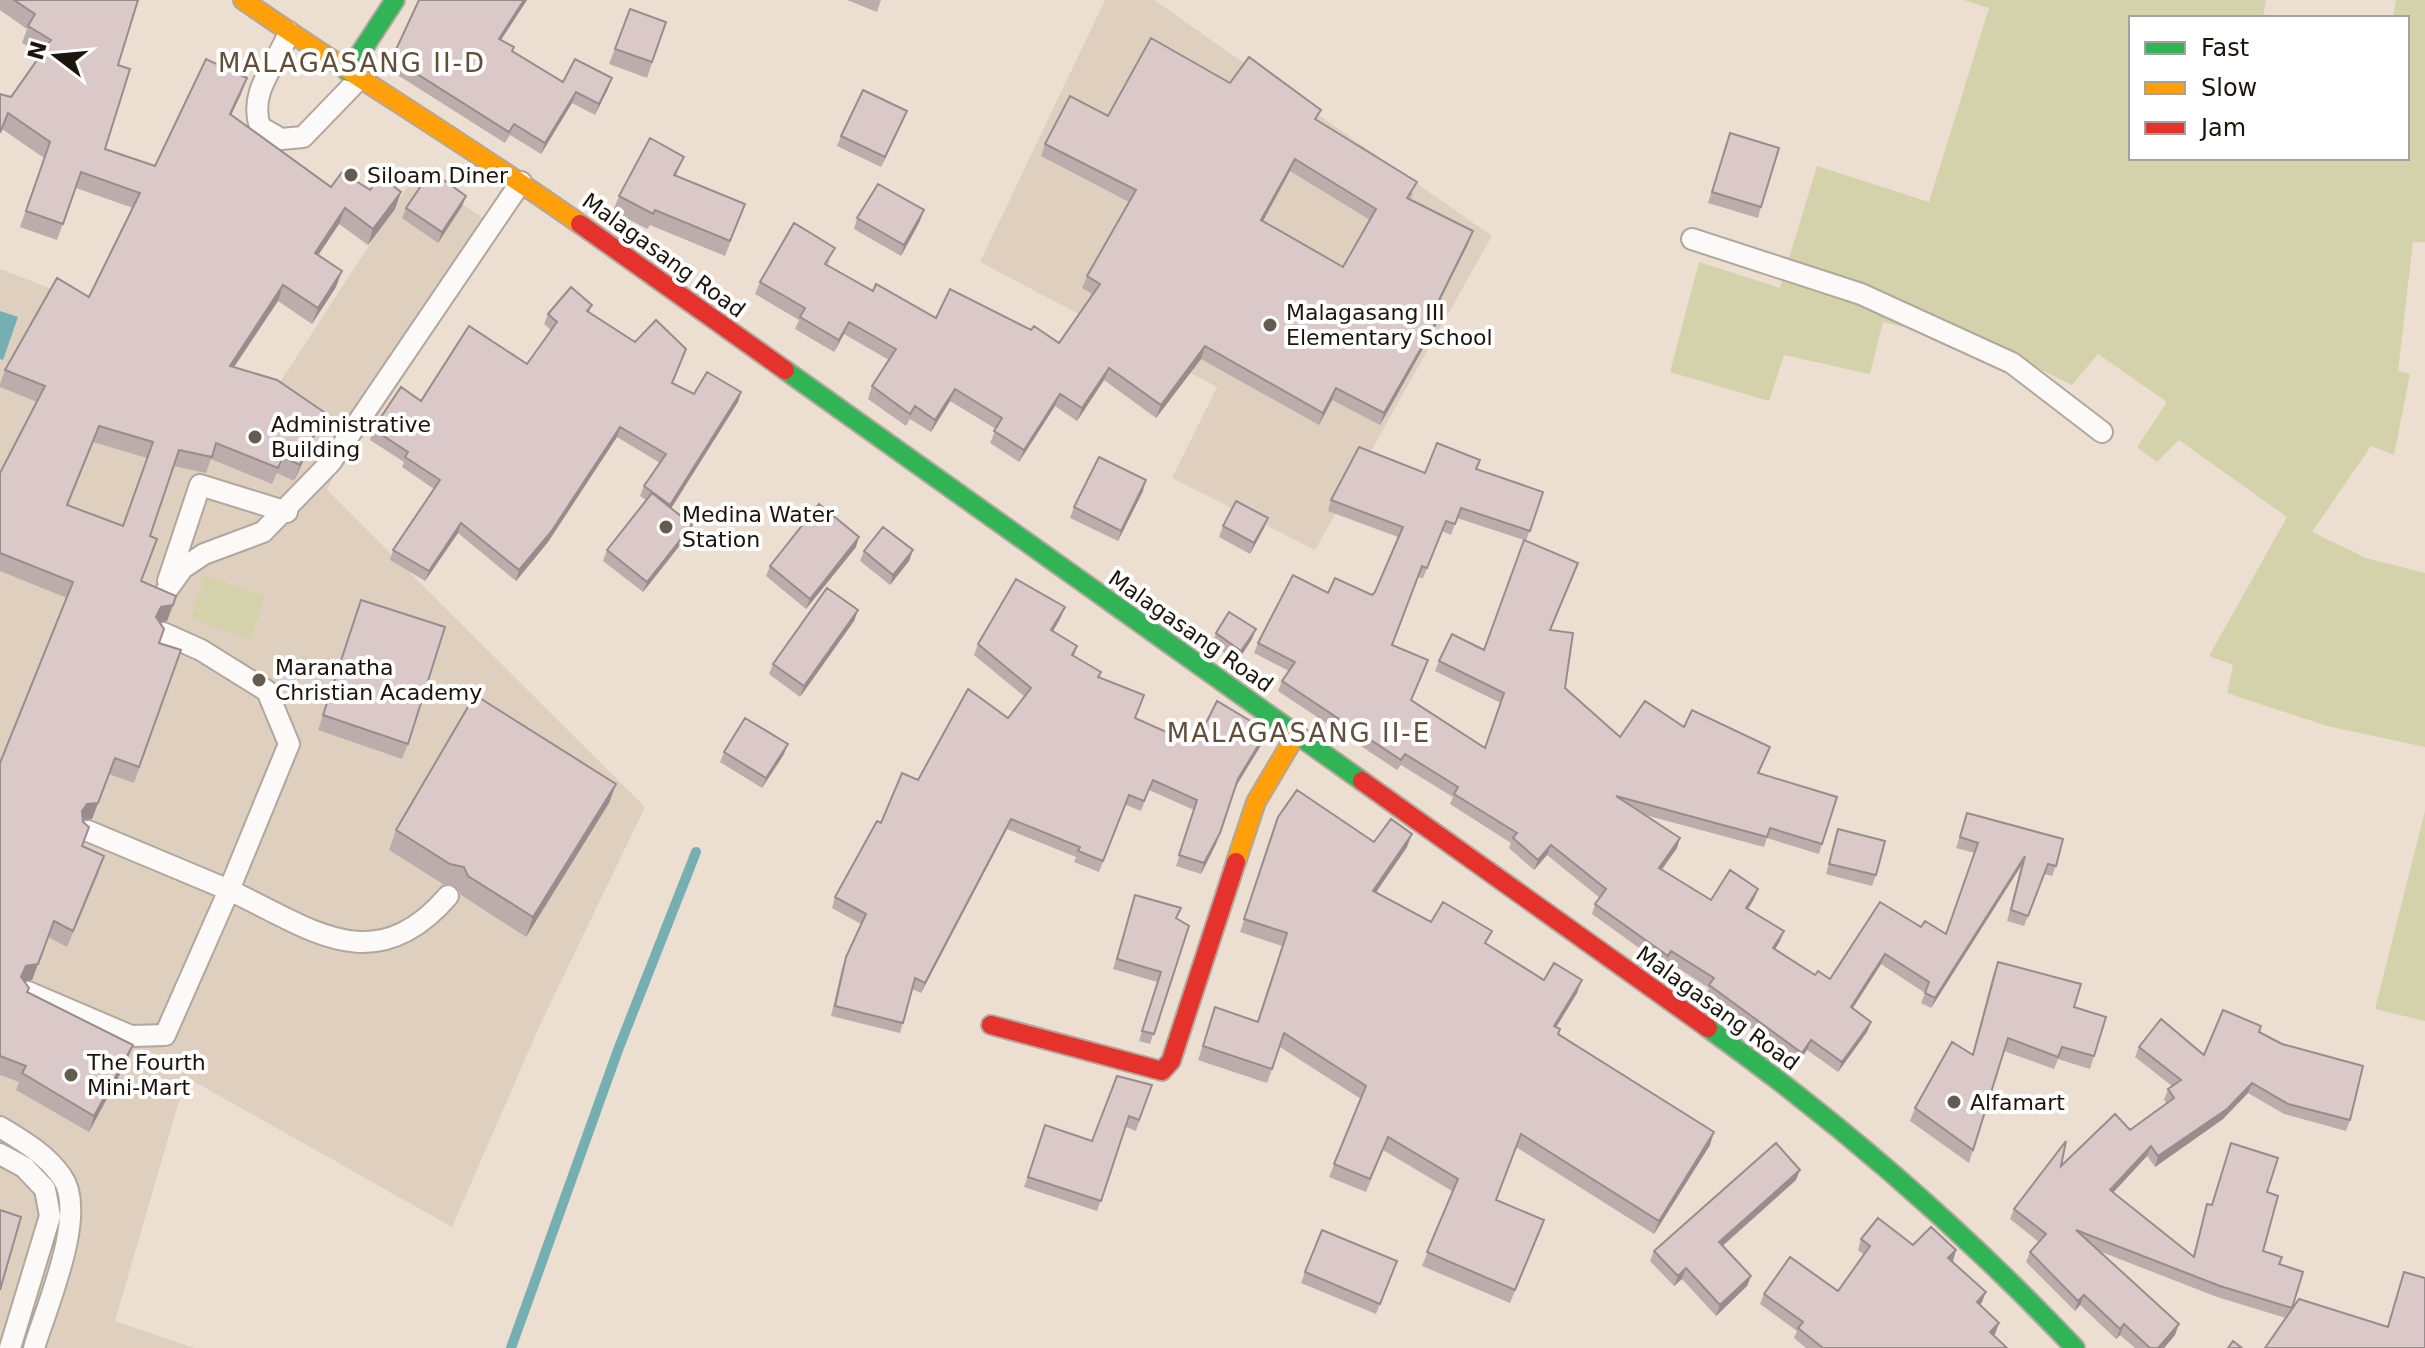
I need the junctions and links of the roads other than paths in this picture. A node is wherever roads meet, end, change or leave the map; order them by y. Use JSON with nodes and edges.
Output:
{"nodes":[{"id":1,"x":243,"y":0,"type":"edge"},
{"id":2,"x":395,"y":0,"type":"edge"},
{"id":3,"x":289,"y":32,"type":"junction"},
{"id":4,"x":353,"y":76,"type":"junction"},
{"id":5,"x":521,"y":182,"type":"junction"},
{"id":6,"x":1692,"y":239,"type":"dead end"},
{"id":7,"x":2102,"y":432,"type":"dead end"},
{"id":8,"x":287,"y":512,"type":"junction"},
{"id":9,"x":163,"y":633,"type":"edge"},
{"id":10,"x":1297,"y":733,"type":"junction"},
{"id":11,"x":88,"y":831,"type":"edge"},
{"id":12,"x":229,"y":890,"type":"junction"},
{"id":13,"x":448,"y":896,"type":"edge"},
{"id":14,"x":28,"y":992,"type":"edge"},
{"id":15,"x":991,"y":1025,"type":"dead end"},
{"id":16,"x":0,"y":1127,"type":"edge"},
{"id":17,"x":0,"y":1154,"type":"edge"},
{"id":18,"x":10,"y":1348,"type":"edge"},
{"id":19,"x":34,"y":1348,"type":"edge"},
{"id":20,"x":2075,"y":1348,"type":"edge"}],
"edges":[{"from":1,"to":3,"type":"main road","name":"Malagasang Road"},
{"from":2,"to":4,"type":"main road"},
{"from":3,"to":4,"type":"main road","name":"Malagasang Road"},
{"from":3,"to":4,"type":"lane"},
{"from":4,"to":5,"type":"main road","name":"Malagasang Road"},
{"from":5,"to":8,"type":"lane"},
{"from":5,"to":10,"type":"main road","name":"Malagasang Road"},
{"from":6,"to":7,"type":"lane"},
{"from":8,"to":8,"type":"lane"},
{"from":9,"to":12,"type":"lane"},
{"from":10,"to":15,"type":"main road"},
{"from":10,"to":20,"type":"main road","name":"Malagasang Road"},
{"from":11,"to":12,"type":"lane"},
{"from":12,"to":13,"type":"lane"},
{"from":12,"to":14,"type":"lane"},
{"from":16,"to":19,"type":"lane"},
{"from":17,"to":18,"type":"lane"}]}
